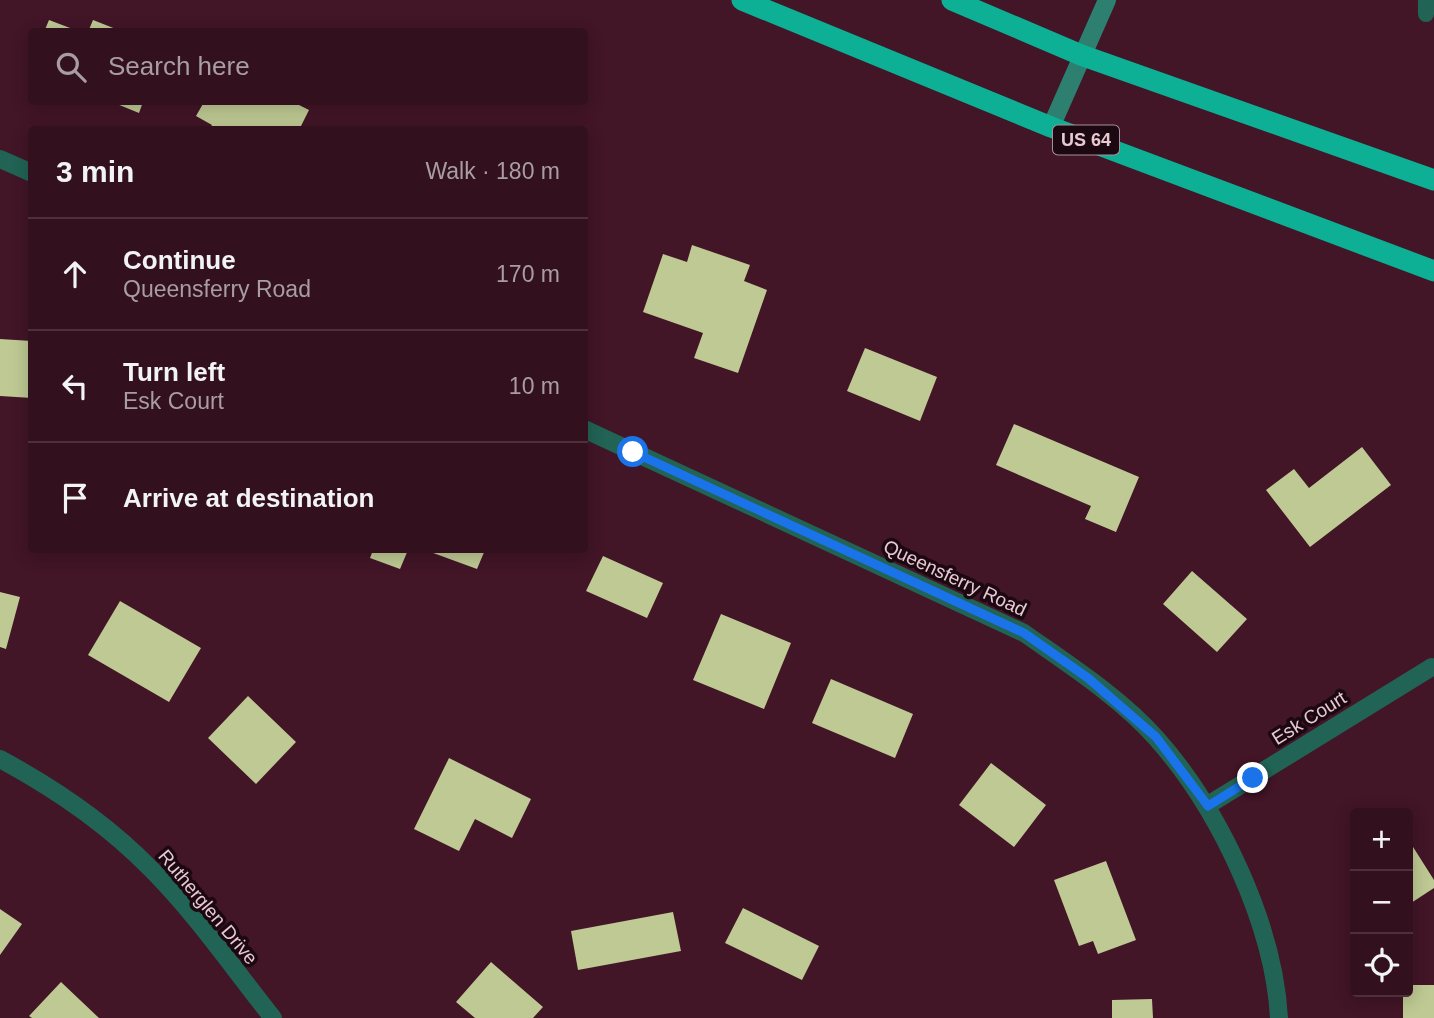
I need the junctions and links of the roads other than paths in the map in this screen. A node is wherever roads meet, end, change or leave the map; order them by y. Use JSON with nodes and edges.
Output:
{"nodes":[{"id":1,"x":742,"y":0,"type":"edge"},
{"id":2,"x":952,"y":0,"type":"edge"},
{"id":3,"x":1107,"y":0,"type":"edge"},
{"id":4,"x":1081,"y":55,"type":"junction"},
{"id":5,"x":1051,"y":127,"type":"junction"},
{"id":6,"x":0,"y":159,"type":"edge"},
{"id":7,"x":28,"y":171,"type":"edge"},
{"id":8,"x":1434,"y":180,"type":"edge"},
{"id":9,"x":1434,"y":271,"type":"edge"},
{"id":10,"x":588,"y":431,"type":"edge"},
{"id":11,"x":1432,"y":667,"type":"dead end"},
{"id":12,"x":0,"y":759,"type":"edge"},
{"id":13,"x":1208,"y":806,"type":"junction"},
{"id":14,"x":273,"y":1018,"type":"edge"},
{"id":15,"x":1279,"y":1018,"type":"edge"}],
"edges":[{"from":1,"to":5,"type":"highway","number":"US 64"},
{"from":2,"to":4,"type":"highway"},
{"from":3,"to":4,"type":"street"},
{"from":4,"to":5,"type":"street"},
{"from":4,"to":8,"type":"highway"},
{"from":5,"to":9,"type":"highway","number":"US 64"},
{"from":6,"to":7,"type":"street"},
{"from":10,"to":13,"type":"street","name":"Queensferry Road"},
{"from":11,"to":13,"type":"street","name":"Esk Court"},
{"from":12,"to":14,"type":"street","name":"Rutherglen Drive"},
{"from":13,"to":15,"type":"street","name":"Queensferry Road"}]}
